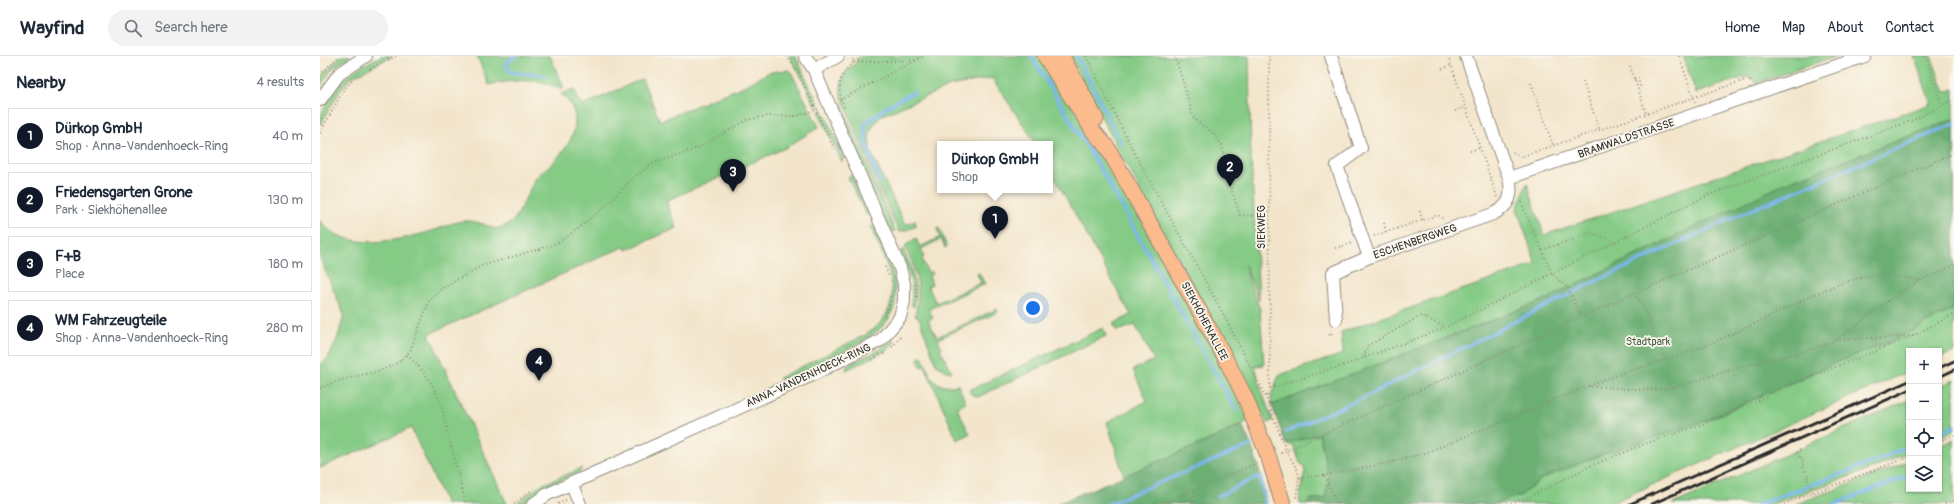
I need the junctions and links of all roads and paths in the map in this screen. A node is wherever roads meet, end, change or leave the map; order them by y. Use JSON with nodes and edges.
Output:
{"nodes":[{"id":1,"x":339,"y":56,"type":"edge"},
{"id":2,"x":366,"y":56,"type":"edge"},
{"id":3,"x":396,"y":56,"type":"edge"},
{"id":4,"x":787,"y":56,"type":"edge"},
{"id":5,"x":824,"y":56,"type":"edge"},
{"id":6,"x":838,"y":56,"type":"edge"},
{"id":7,"x":851,"y":56,"type":"edge"},
{"id":8,"x":924,"y":56,"type":"edge"},
{"id":9,"x":1045,"y":56,"type":"edge"},
{"id":10,"x":1062,"y":56,"type":"edge"},
{"id":11,"x":1086,"y":56,"type":"edge"},
{"id":12,"x":1175,"y":56,"type":"edge"},
{"id":13,"x":1269,"y":56,"type":"edge"},
{"id":14,"x":1331,"y":56,"type":"edge"},
{"id":15,"x":1448,"y":56,"type":"edge"},
{"id":16,"x":1466,"y":56,"type":"edge"},
{"id":17,"x":1679,"y":56,"type":"edge"},
{"id":18,"x":1865,"y":56,"type":"edge"},
{"id":19,"x":1925,"y":56,"type":"edge"},
{"id":20,"x":916,"y":60,"type":"junction"},
{"id":21,"x":854,"y":62,"type":"junction"},
{"id":22,"x":810,"y":63,"type":"edge"},
{"id":23,"x":1452,"y":65,"type":"junction"},
{"id":24,"x":1630,"y":66,"type":"dead end"},
{"id":25,"x":1442,"y":69,"type":"dead end"},
{"id":26,"x":364,"y":72,"type":"dead end"},
{"id":27,"x":320,"y":75,"type":"edge"},
{"id":28,"x":355,"y":78,"type":"dead end"},
{"id":29,"x":1634,"y":79,"type":"junction"},
{"id":30,"x":1531,"y":82,"type":"dead end"},
{"id":31,"x":1583,"y":82,"type":"dead end"},
{"id":32,"x":1641,"y":89,"type":"dead end"},
{"id":33,"x":1762,"y":91,"type":"junction"},
{"id":34,"x":1693,"y":97,"type":"junction"},
{"id":35,"x":841,"y":99,"type":"junction"},
{"id":36,"x":1954,"y":99,"type":"edge"},
{"id":37,"x":320,"y":100,"type":"edge"},
{"id":38,"x":828,"y":105,"type":"junction"},
{"id":39,"x":1942,"y":105,"type":"junction"},
{"id":40,"x":1466,"y":107,"type":"junction"},
{"id":41,"x":816,"y":111,"type":"junction"},
{"id":42,"x":1456,"y":111,"type":"dead end"},
{"id":43,"x":1698,"y":113,"type":"junction"},
{"id":44,"x":847,"y":114,"type":"dead end"},
{"id":45,"x":1646,"y":114,"type":"junction"},
{"id":46,"x":1599,"y":130,"type":"junction"},
{"id":47,"x":320,"y":133,"type":"edge"},
{"id":48,"x":1553,"y":146,"type":"junction"},
{"id":49,"x":1107,"y":147,"type":"junction"},
{"id":50,"x":1480,"y":148,"type":"junction"},
{"id":51,"x":835,"y":151,"type":"dead end"},
{"id":52,"x":1470,"y":151,"type":"dead end"},
{"id":53,"x":1954,"y":153,"type":"edge"},
{"id":54,"x":1500,"y":154,"type":"junction"},
{"id":55,"x":1509,"y":178,"type":"junction"},
{"id":56,"x":1510,"y":198,"type":"junction"},
{"id":57,"x":1502,"y":209,"type":"junction"},
{"id":58,"x":1420,"y":212,"type":"dead end"},
{"id":59,"x":1255,"y":216,"type":"dead end"},
{"id":60,"x":1422,"y":220,"type":"junction"},
{"id":61,"x":1384,"y":223,"type":"dead end"},
{"id":62,"x":1456,"y":227,"type":"junction"},
{"id":63,"x":1386,"y":232,"type":"junction"},
{"id":64,"x":1363,"y":240,"type":"junction"},
{"id":65,"x":1616,"y":242,"type":"junction"},
{"id":66,"x":1335,"y":248,"type":"dead end"},
{"id":67,"x":1542,"y":250,"type":"junction"},
{"id":68,"x":1369,"y":258,"type":"junction"},
{"id":69,"x":883,"y":262,"type":"dead end"},
{"id":70,"x":1954,"y":265,"type":"edge"},
{"id":71,"x":1552,"y":274,"type":"junction"},
{"id":72,"x":916,"y":277,"type":"dead end"},
{"id":73,"x":1920,"y":280,"type":"junction"},
{"id":74,"x":890,"y":281,"type":"dead end"},
{"id":75,"x":1635,"y":293,"type":"junction"},
{"id":76,"x":891,"y":294,"type":"dead end"},
{"id":77,"x":917,"y":300,"type":"dead end"},
{"id":78,"x":1954,"y":314,"type":"edge"},
{"id":79,"x":1581,"y":317,"type":"junction"},
{"id":80,"x":1336,"y":320,"type":"dead end"},
{"id":81,"x":881,"y":321,"type":"dead end"},
{"id":82,"x":878,"y":325,"type":"dead end"},
{"id":83,"x":1446,"y":327,"type":"junction"},
{"id":84,"x":904,"y":332,"type":"dead end"},
{"id":85,"x":864,"y":334,"type":"dead end"},
{"id":86,"x":1913,"y":336,"type":"junction"},
{"id":87,"x":1836,"y":340,"type":"junction"},
{"id":88,"x":890,"y":349,"type":"dead end"},
{"id":89,"x":886,"y":352,"type":"dead end"},
{"id":90,"x":407,"y":355,"type":"junction"},
{"id":91,"x":1364,"y":357,"type":"junction"},
{"id":92,"x":872,"y":359,"type":"dead end"},
{"id":93,"x":1666,"y":361,"type":"junction"},
{"id":94,"x":1588,"y":386,"type":"junction"},
{"id":95,"x":320,"y":388,"type":"edge"},
{"id":96,"x":1270,"y":388,"type":"junction"},
{"id":97,"x":1266,"y":397,"type":"junction"},
{"id":98,"x":1954,"y":435,"type":"edge"},
{"id":99,"x":1942,"y":441,"type":"edge"},
{"id":100,"x":1286,"y":450,"type":"junction"},
{"id":101,"x":1800,"y":450,"type":"dead end"},
{"id":102,"x":1906,"y":458,"type":"edge"},
{"id":103,"x":1261,"y":461,"type":"dead end"},
{"id":104,"x":1325,"y":475,"type":"junction"},
{"id":105,"x":1299,"y":478,"type":"junction"},
{"id":106,"x":571,"y":483,"type":"junction"},
{"id":107,"x":1194,"y":490,"type":"junction"},
{"id":108,"x":1813,"y":493,"type":"junction"},
{"id":109,"x":1954,"y":501,"type":"edge"},
{"id":110,"x":1289,"y":503,"type":"edge"},
{"id":111,"x":465,"y":504,"type":"edge"},
{"id":112,"x":532,"y":504,"type":"edge"},
{"id":113,"x":580,"y":504,"type":"edge"},
{"id":114,"x":1160,"y":504,"type":"edge"},
{"id":115,"x":1192,"y":504,"type":"edge"},
{"id":116,"x":1337,"y":504,"type":"edge"},
{"id":117,"x":1507,"y":504,"type":"edge"},
{"id":118,"x":1784,"y":504,"type":"edge"},
{"id":119,"x":1945,"y":504,"type":"edge"}],
"edges":[{"from":1,"to":27,"type":"path"},
{"from":2,"to":37,"type":"street"},
{"from":3,"to":26,"type":"path"},
{"from":4,"to":41,"type":"path"},
{"from":5,"to":22,"type":"street"},
{"from":6,"to":22,"type":"street"},
{"from":7,"to":21,"type":"path"},
{"from":8,"to":20,"type":"path"},
{"from":9,"to":49,"type":"main road","name":"SIEKHÖHENALLEE"},
{"from":10,"to":49,"type":"main road","name":"SIEKHÖHENALLEE"},
{"from":11,"to":97,"type":"path"},
{"from":12,"to":59,"type":"path"},
{"from":13,"to":96,"type":"path","name":"SIEKWEG"},
{"from":14,"to":64,"type":"street","name":"ESCHENBERGWEG"},
{"from":15,"to":23,"type":"path"},
{"from":16,"to":54,"type":"street"},
{"from":17,"to":34,"type":"path"},
{"from":18,"to":33,"type":"street","name":"BRAMWALDSTRASSE"},
{"from":19,"to":39,"type":"path"},
{"from":20,"to":21,"type":"path"},
{"from":20,"to":35,"type":"path"},
{"from":21,"to":35,"type":"path"},
{"from":22,"to":38,"type":"street","name":"ANNA-VANDENHOECK-RING"},
{"from":23,"to":25,"type":"path"},
{"from":23,"to":40,"type":"path"},
{"from":24,"to":29,"type":"path"},
{"from":28,"to":47,"type":"path"},
{"from":29,"to":32,"type":"path"},
{"from":29,"to":45,"type":"path"},
{"from":30,"to":48,"type":"path"},
{"from":31,"to":46,"type":"path"},
{"from":33,"to":34,"type":"path"},
{"from":33,"to":43,"type":"street","name":"BRAMWALDSTRASSE"},
{"from":34,"to":43,"type":"path"},
{"from":34,"to":45,"type":"path"},
{"from":35,"to":38,"type":"path"},
{"from":35,"to":44,"type":"path"},
{"from":36,"to":39,"type":"path"},
{"from":38,"to":106,"type":"street","name":"ANNA-VANDENHOECK-RING"},
{"from":39,"to":65,"type":"path"},
{"from":40,"to":42,"type":"path"},
{"from":40,"to":50,"type":"path"},
{"from":41,"to":51,"type":"path"},
{"from":41,"to":90,"type":"path"},
{"from":43,"to":55,"type":"street","name":"BRAMWALDSTRASSE"},
{"from":45,"to":46,"type":"path"},
{"from":46,"to":48,"type":"path"},
{"from":48,"to":54,"type":"path"},
{"from":49,"to":110,"type":"main road","name":"SIEKHÖHENALLEE"},
{"from":50,"to":52,"type":"path"},
{"from":50,"to":57,"type":"path"},
{"from":53,"to":75,"type":"path"},
{"from":54,"to":55,"type":"street"},
{"from":55,"to":56,"type":"street"},
{"from":56,"to":57,"type":"street","name":"ESCHENBERGWEG"},
{"from":56,"to":67,"type":"path"},
{"from":57,"to":62,"type":"street","name":"ESCHENBERGWEG"},
{"from":58,"to":60,"type":"path"},
{"from":60,"to":62,"type":"path"},
{"from":60,"to":63,"type":"path"},
{"from":61,"to":63,"type":"path"},
{"from":62,"to":68,"type":"street","name":"ESCHENBERGWEG"},
{"from":63,"to":64,"type":"path"},
{"from":64,"to":66,"type":"path"},
{"from":64,"to":68,"type":"street","name":"ESCHENBERGWEG"},
{"from":65,"to":67,"type":"path"},
{"from":65,"to":71,"type":"path"},
{"from":67,"to":71,"type":"path"},
{"from":68,"to":80,"type":"street"},
{"from":69,"to":74,"type":"path"},
{"from":70,"to":73,"type":"path"},
{"from":71,"to":79,"type":"path"},
{"from":71,"to":83,"type":"path"},
{"from":72,"to":77,"type":"path"},
{"from":73,"to":87,"type":"path"},
{"from":73,"to":93,"type":"path"},
{"from":75,"to":79,"type":"path"},
{"from":75,"to":93,"type":"path"},
{"from":76,"to":81,"type":"path"},
{"from":78,"to":86,"type":"path"},
{"from":79,"to":100,"type":"path"},
{"from":82,"to":85,"type":"path"},
{"from":83,"to":91,"type":"path"},
{"from":83,"to":91,"type":"path"},
{"from":84,"to":88,"type":"path"},
{"from":86,"to":87,"type":"path"},
{"from":86,"to":117,"type":"path"},
{"from":87,"to":94,"type":"path"},
{"from":89,"to":92,"type":"path"},
{"from":90,"to":95,"type":"path"},
{"from":90,"to":111,"type":"path"},
{"from":91,"to":96,"type":"path"},
{"from":93,"to":94,"type":"path"},
{"from":94,"to":104,"type":"path"},
{"from":96,"to":97,"type":"path","name":"SIEKWEG"},
{"from":97,"to":100,"type":"path"},
{"from":98,"to":99,"type":"path"},
{"from":100,"to":105,"type":"path"},
{"from":101,"to":108,"type":"path"},
{"from":102,"to":108,"type":"path"},
{"from":103,"to":107,"type":"path"},
{"from":104,"to":105,"type":"path"},
{"from":104,"to":116,"type":"path"},
{"from":105,"to":110,"type":"path"},
{"from":106,"to":112,"type":"street","name":"ANNA-VANDENHOECK-RING"},
{"from":106,"to":113,"type":"street"},
{"from":107,"to":114,"type":"path"},
{"from":107,"to":115,"type":"path"},
{"from":108,"to":118,"type":"path"},
{"from":109,"to":119,"type":"path"}]}
